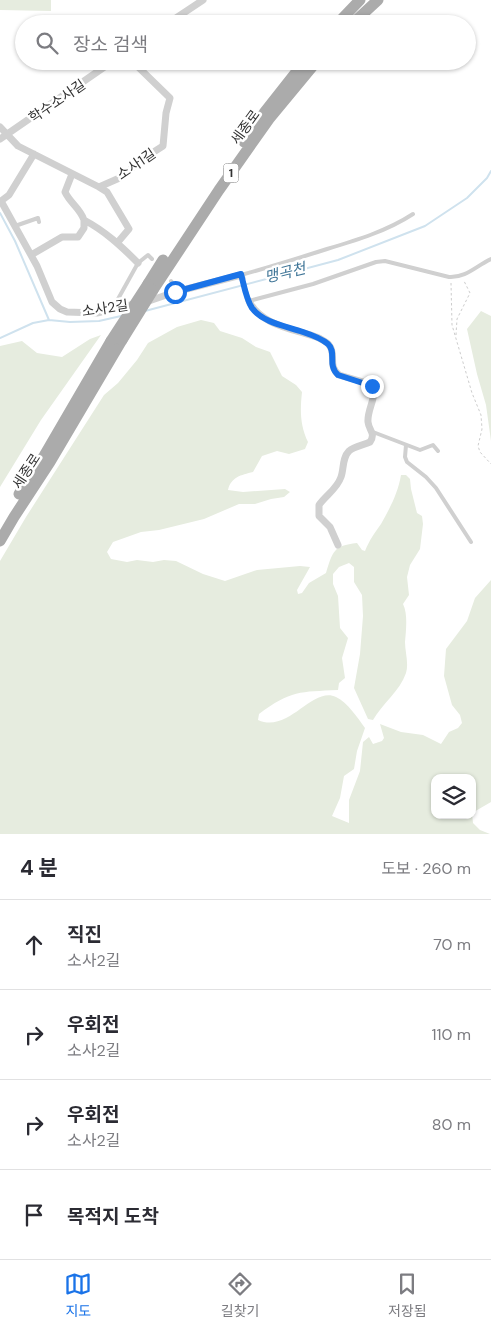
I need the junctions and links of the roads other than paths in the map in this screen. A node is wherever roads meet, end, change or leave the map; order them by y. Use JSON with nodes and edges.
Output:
{"nodes":[{"id":1,"x":203,"y":0,"type":"edge"},
{"id":2,"x":360,"y":0,"type":"edge"},
{"id":3,"x":378,"y":0,"type":"edge"},
{"id":4,"x":181,"y":15,"type":"edge"},
{"id":5,"x":346,"y":15,"type":"edge"},
{"id":6,"x":362,"y":15,"type":"edge"},
{"id":7,"x":100,"y":70,"type":"edge"},
{"id":8,"x":141,"y":70,"type":"edge"},
{"id":9,"x":298,"y":70,"type":"edge"},
{"id":10,"x":310,"y":70,"type":"edge"},
{"id":11,"x":0,"y":128,"type":"edge"},
{"id":12,"x":3,"y":137,"type":"edge"},
{"id":13,"x":34,"y":154,"type":"junction"},
{"id":14,"x":72,"y":174,"type":"junction"},
{"id":15,"x":98,"y":187,"type":"junction"},
{"id":16,"x":413,"y":214,"type":"dead end"},
{"id":17,"x":84,"y":220,"type":"junction"},
{"id":18,"x":39,"y":222,"type":"dead end"},
{"id":19,"x":15,"y":226,"type":"junction"},
{"id":20,"x":118,"y":242,"type":"junction"},
{"id":21,"x":31,"y":255,"type":"junction"},
{"id":22,"x":152,"y":259,"type":"dead end"},
{"id":23,"x":491,"y":259,"type":"edge"},
{"id":24,"x":138,"y":263,"type":"junction"},
{"id":25,"x":242,"y":276,"type":"junction"},
{"id":26,"x":171,"y":281,"type":"dead end"},
{"id":27,"x":150,"y":287,"type":"junction"},
{"id":28,"x":179,"y":291,"type":"junction"},
{"id":29,"x":248,"y":300,"type":"junction"},
{"id":30,"x":113,"y":310,"type":"junction"},
{"id":31,"x":117,"y":341,"type":"junction"},
{"id":32,"x":373,"y":432,"type":"junction"},
{"id":33,"x":406,"y":445,"type":"junction"},
{"id":34,"x":438,"y":451,"type":"dead end"},
{"id":35,"x":0,"y":526,"type":"edge"},
{"id":36,"x":0,"y":541,"type":"edge"},
{"id":37,"x":471,"y":542,"type":"dead end"},
{"id":38,"x":338,"y":545,"type":"dead end"}],
"edges":[{"from":1,"to":4,"type":"street"},
{"from":2,"to":5,"type":"main road"},
{"from":3,"to":6,"type":"main road"},
{"from":7,"to":12,"type":"street","name":"학수소사길"},
{"from":8,"to":15,"type":"street","name":"소사1길"},
{"from":9,"to":27,"type":"main road","name":"세종로","number":"1"},
{"from":10,"to":27,"type":"main road","name":"세종로","number":"1"},
{"from":11,"to":12,"type":"street","name":"소사1길"},
{"from":12,"to":13,"type":"street","name":"소사1길"},
{"from":13,"to":14,"type":"street","name":"소사1길"},
{"from":13,"to":19,"type":"street","name":"소사2길"},
{"from":14,"to":15,"type":"street","name":"소사1길"},
{"from":14,"to":17,"type":"street"},
{"from":15,"to":20,"type":"street","name":"소사1길"},
{"from":16,"to":25,"type":"lane"},
{"from":17,"to":20,"type":"street"},
{"from":17,"to":21,"type":"street"},
{"from":18,"to":19,"type":"lane"},
{"from":19,"to":21,"type":"street","name":"소사2길"},
{"from":20,"to":24,"type":"street"},
{"from":21,"to":30,"type":"street","name":"소사2길"},
{"from":22,"to":24,"type":"lane"},
{"from":23,"to":29,"type":"lane"},
{"from":24,"to":30,"type":"lane"},
{"from":25,"to":28,"type":"street","name":"소사2길"},
{"from":25,"to":29,"type":"lane"},
{"from":26,"to":28,"type":"lane"},
{"from":27,"to":31,"type":"main road","number":"1","bridge":true},
{"from":28,"to":30,"type":"street","name":"소사2길"},
{"from":29,"to":32,"type":"street"},
{"from":31,"to":35,"type":"main road","name":"세종로","number":"1"},
{"from":31,"to":36,"type":"main road","name":"세종로","number":"1"},
{"from":32,"to":33,"type":"lane"},
{"from":32,"to":38,"type":"street"},
{"from":33,"to":34,"type":"lane"},
{"from":33,"to":37,"type":"lane"}]}
